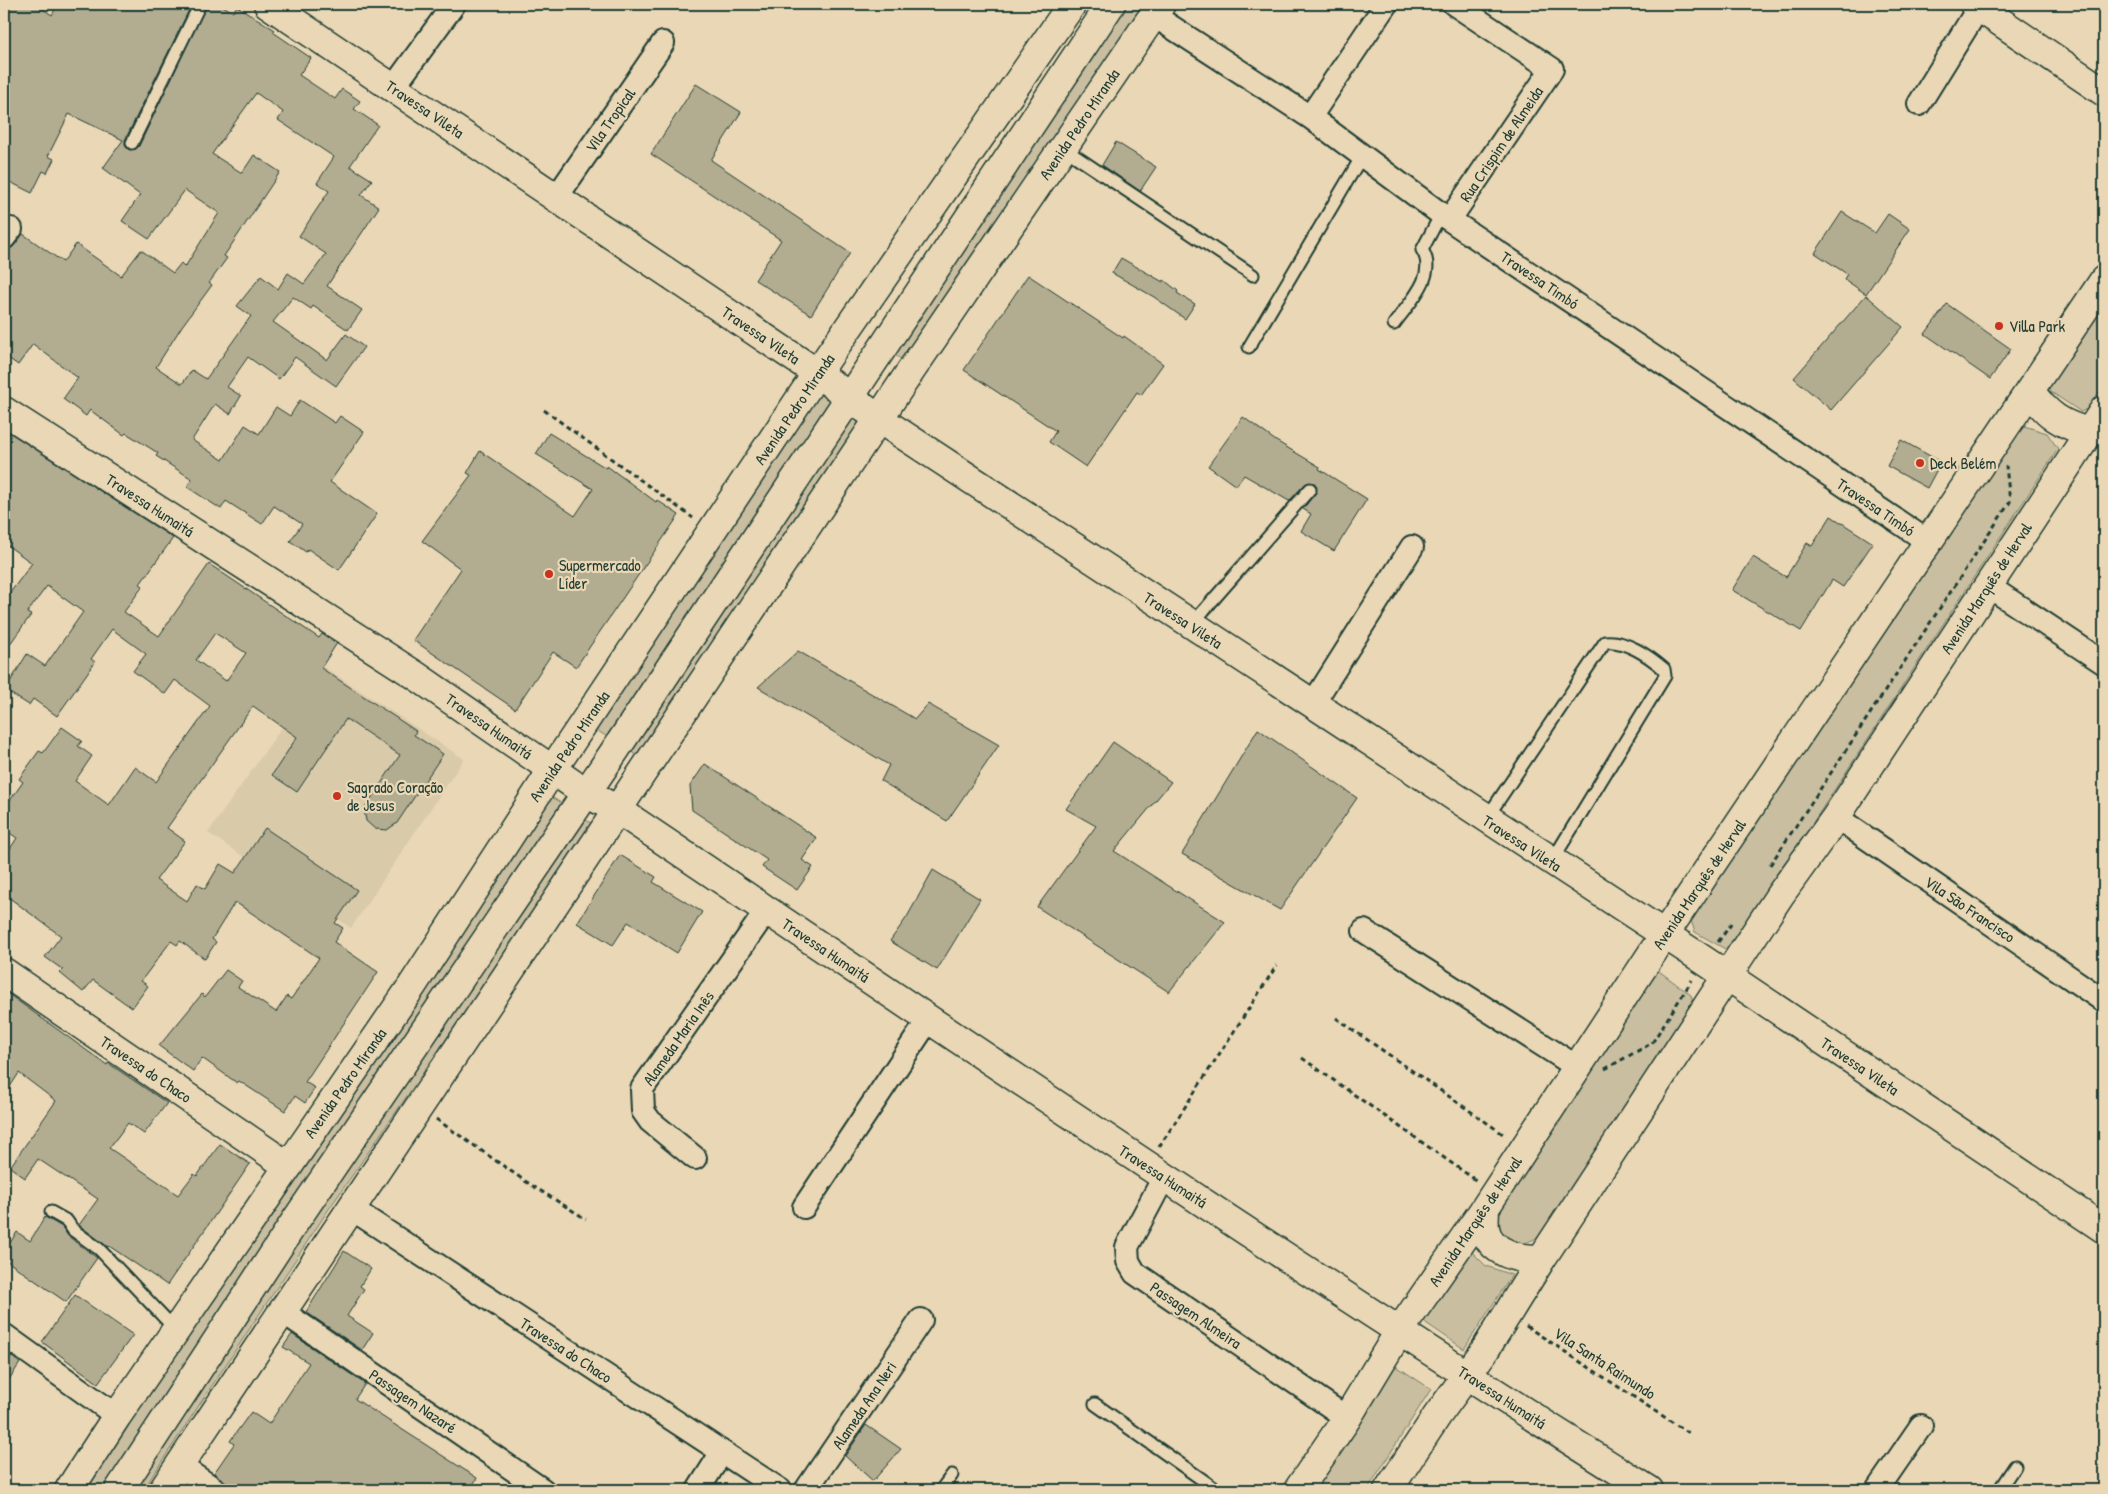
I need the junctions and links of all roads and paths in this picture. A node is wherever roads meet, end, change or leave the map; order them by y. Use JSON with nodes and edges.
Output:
{"nodes":[{"id":1,"x":200,"y":4,"type":"edge"},
{"id":2,"x":268,"y":4,"type":"edge"},
{"id":3,"x":454,"y":4,"type":"edge"},
{"id":4,"x":1072,"y":4,"type":"edge"},
{"id":5,"x":1111,"y":4,"type":"edge"},
{"id":6,"x":1386,"y":4,"type":"edge"},
{"id":7,"x":1454,"y":4,"type":"edge"},
{"id":8,"x":1977,"y":6,"type":"edge"},
{"id":9,"x":1157,"y":9,"type":"edge"},
{"id":10,"x":663,"y":43,"type":"dead end"},
{"id":11,"x":393,"y":88,"type":"junction"},
{"id":12,"x":2104,"y":92,"type":"edge"},
{"id":13,"x":1919,"y":104,"type":"dead end"},
{"id":14,"x":1310,"y":117,"type":"junction"},
{"id":15,"x":132,"y":143,"type":"dead end"},
{"id":16,"x":1062,"y":148,"type":"junction"},
{"id":17,"x":1362,"y":156,"type":"junction"},
{"id":18,"x":556,"y":198,"type":"junction"},
{"id":19,"x":1446,"y":217,"type":"junction"},
{"id":20,"x":1253,"y":275,"type":"dead end"},
{"id":21,"x":2104,"y":280,"type":"edge"},
{"id":22,"x":1394,"y":324,"type":"dead end"},
{"id":23,"x":1249,"y":347,"type":"dead end"},
{"id":24,"x":817,"y":373,"type":"junction"},
{"id":25,"x":2031,"y":392,"type":"junction"},
{"id":26,"x":850,"y":397,"type":"junction"},
{"id":27,"x":544,"y":410,"type":"dead end"},
{"id":28,"x":4,"y":411,"type":"edge"},
{"id":29,"x":879,"y":420,"type":"junction"},
{"id":30,"x":2097,"y":421,"type":"edge"},
{"id":31,"x":2006,"y":465,"type":"dead end"},
{"id":32,"x":1310,"y":489,"type":"dead end"},
{"id":33,"x":712,"y":533,"type":"junction"},
{"id":34,"x":1930,"y":543,"type":"junction"},
{"id":35,"x":1412,"y":547,"type":"dead end"},
{"id":36,"x":1988,"y":586,"type":"junction"},
{"id":37,"x":1191,"y":626,"type":"junction"},
{"id":38,"x":2104,"y":663,"type":"edge"},
{"id":39,"x":1312,"y":705,"type":"junction"},
{"id":40,"x":553,"y":769,"type":"junction"},
{"id":41,"x":586,"y":792,"type":"junction"},
{"id":42,"x":618,"y":810,"type":"junction"},
{"id":43,"x":1836,"y":817,"type":"junction"},
{"id":44,"x":1486,"y":819,"type":"junction"},
{"id":45,"x":1551,"y":862,"type":"junction"},
{"id":46,"x":1767,"y":871,"type":"dead end"},
{"id":47,"x":767,"y":910,"type":"junction"},
{"id":48,"x":1733,"y":921,"type":"dead end"},
{"id":49,"x":1364,"y":930,"type":"dead end"},
{"id":50,"x":1664,"y":935,"type":"junction"},
{"id":51,"x":1705,"y":961,"type":"junction"},
{"id":52,"x":1277,"y":965,"type":"dead end"},
{"id":53,"x":4,"y":972,"type":"edge"},
{"id":54,"x":1727,"y":978,"type":"junction"},
{"id":55,"x":2104,"y":1001,"type":"edge"},
{"id":56,"x":1336,"y":1018,"type":"dead end"},
{"id":57,"x":929,"y":1019,"type":"junction"},
{"id":58,"x":1302,"y":1058,"type":"dead end"},
{"id":59,"x":1589,"y":1070,"type":"junction"},
{"id":60,"x":419,"y":1108,"type":"junction"},
{"id":61,"x":1524,"y":1148,"type":"junction"},
{"id":62,"x":695,"y":1158,"type":"dead end"},
{"id":63,"x":288,"y":1166,"type":"junction"},
{"id":64,"x":1159,"y":1166,"type":"junction"},
{"id":65,"x":1490,"y":1201,"type":"junction"},
{"id":66,"x":804,"y":1207,"type":"dead end"},
{"id":67,"x":352,"y":1209,"type":"junction"},
{"id":68,"x":51,"y":1212,"type":"dead end"},
{"id":69,"x":586,"y":1219,"type":"dead end"},
{"id":70,"x":2104,"y":1229,"type":"edge"},
{"id":71,"x":1542,"y":1258,"type":"junction"},
{"id":72,"x":282,"y":1312,"type":"junction"},
{"id":73,"x":1507,"y":1313,"type":"junction"},
{"id":74,"x":921,"y":1320,"type":"dead end"},
{"id":75,"x":1400,"y":1330,"type":"junction"},
{"id":76,"x":177,"y":1331,"type":"junction"},
{"id":77,"x":4,"y":1335,"type":"edge"},
{"id":78,"x":1467,"y":1375,"type":"junction"},
{"id":79,"x":1095,"y":1404,"type":"dead end"},
{"id":80,"x":117,"y":1416,"type":"junction"},
{"id":81,"x":1347,"y":1418,"type":"junction"},
{"id":82,"x":1921,"y":1426,"type":"dead end"},
{"id":83,"x":1690,"y":1434,"type":"dead end"},
{"id":84,"x":722,"y":1452,"type":"junction"},
{"id":85,"x":180,"y":1466,"type":"junction"},
{"id":86,"x":2015,"y":1466,"type":"dead end"},
{"id":87,"x":952,"y":1475,"type":"dead end"},
{"id":88,"x":69,"y":1490,"type":"edge"},
{"id":89,"x":119,"y":1490,"type":"edge"},
{"id":90,"x":163,"y":1490,"type":"edge"},
{"id":91,"x":216,"y":1490,"type":"edge"},
{"id":92,"x":543,"y":1490,"type":"edge"},
{"id":93,"x":698,"y":1490,"type":"edge"},
{"id":94,"x":780,"y":1490,"type":"edge"},
{"id":95,"x":806,"y":1490,"type":"edge"},
{"id":96,"x":941,"y":1490,"type":"edge"},
{"id":97,"x":1217,"y":1490,"type":"edge"},
{"id":98,"x":1298,"y":1490,"type":"edge"},
{"id":99,"x":1388,"y":1490,"type":"edge"},
{"id":100,"x":1649,"y":1490,"type":"edge"},
{"id":101,"x":1877,"y":1490,"type":"edge"},
{"id":102,"x":1999,"y":1490,"type":"edge"}],
"edges":[{"from":1,"to":15,"type":"lane"},
{"from":2,"to":11,"type":"main road","name":"Travessa Vileta"},
{"from":3,"to":11,"type":"street"},
{"from":4,"to":24,"type":"main road","name":"Avenida Pedro Miranda"},
{"from":5,"to":26,"type":"main road"},
{"from":6,"to":14,"type":"street"},
{"from":7,"to":19,"type":"street","name":"Rua Crispim de Almeida"},
{"from":8,"to":12,"type":"main road"},
{"from":8,"to":13,"type":"street"},
{"from":9,"to":14,"type":"street","name":"Travessa Timbó"},
{"from":9,"to":16,"type":"main road","name":"Avenida Pedro Miranda"},
{"from":10,"to":18,"type":"street","name":"Vila Tropical"},
{"from":11,"to":18,"type":"main road","name":"Travessa Vileta"},
{"from":14,"to":17,"type":"street","name":"Travessa Timbó"},
{"from":16,"to":20,"type":"lane"},
{"from":16,"to":29,"type":"main road","name":"Avenida Pedro Miranda"},
{"from":17,"to":19,"type":"street","name":"Travessa Timbó"},
{"from":17,"to":23,"type":"lane"},
{"from":18,"to":24,"type":"main road","name":"Travessa Vileta"},
{"from":19,"to":22,"type":"lane"},
{"from":19,"to":34,"type":"street","name":"Travessa Timbó"},
{"from":21,"to":25,"type":"main road","name":"Avenida Marquês de Herval"},
{"from":24,"to":26,"type":"main road","name":"Travessa Vileta"},
{"from":24,"to":33,"type":"main road","name":"Avenida Pedro Miranda"},
{"from":25,"to":30,"type":"main road"},
{"from":25,"to":34,"type":"main road","name":"Avenida Marquês de Herval"},
{"from":26,"to":29,"type":"main road","name":"Travessa Vileta"},
{"from":26,"to":41,"type":"main road"},
{"from":27,"to":33,"type":"path"},
{"from":28,"to":40,"type":"main road","name":"Travessa Humaitá"},
{"from":29,"to":37,"type":"main road","name":"Travessa Vileta"},
{"from":29,"to":42,"type":"main road","name":"Avenida Pedro Miranda"},
{"from":30,"to":36,"type":"main road","name":"Avenida Marquês de Herval"},
{"from":31,"to":46,"type":"path"},
{"from":32,"to":37,"type":"lane"},
{"from":33,"to":40,"type":"main road","name":"Avenida Pedro Miranda"},
{"from":34,"to":50,"type":"main road","name":"Avenida Marquês de Herval"},
{"from":35,"to":39,"type":"street"},
{"from":36,"to":38,"type":"street"},
{"from":36,"to":43,"type":"main road","name":"Avenida Marquês de Herval"},
{"from":37,"to":39,"type":"main road","name":"Travessa Vileta"},
{"from":39,"to":44,"type":"main road","name":"Travessa Vileta"},
{"from":40,"to":41,"type":"main road","name":"Travessa Humaitá"},
{"from":40,"to":63,"type":"main road","name":"Avenida Pedro Miranda"},
{"from":41,"to":42,"type":"main road","name":"Travessa Humaitá"},
{"from":41,"to":89,"type":"main road"},
{"from":42,"to":47,"type":"main road","name":"Travessa Humaitá"},
{"from":42,"to":60,"type":"main road","name":"Avenida Pedro Miranda"},
{"from":43,"to":54,"type":"main road","name":"Avenida Marquês de Herval"},
{"from":43,"to":55,"type":"street","name":"Vila São Francisco"},
{"from":44,"to":45,"type":"main road","name":"Travessa Vileta"},
{"from":44,"to":45,"type":"lane"},
{"from":45,"to":50,"type":"main road","name":"Travessa Vileta"},
{"from":47,"to":57,"type":"main road","name":"Travessa Humaitá"},
{"from":47,"to":62,"type":"street","name":"Alameda Maria Inês"},
{"from":48,"to":51,"type":"path"},
{"from":49,"to":59,"type":"street"},
{"from":50,"to":51,"type":"main road","name":"Travessa Vileta"},
{"from":50,"to":59,"type":"main road","name":"Avenida Marquês de Herval"},
{"from":51,"to":54,"type":"main road","name":"Travessa Vileta"},
{"from":51,"to":59,"type":"path"},
{"from":52,"to":64,"type":"path"},
{"from":53,"to":63,"type":"main road","name":"Travessa do Chaco"},
{"from":54,"to":70,"type":"main road","name":"Travessa Vileta"},
{"from":54,"to":71,"type":"main road","name":"Avenida Marquês de Herval"},
{"from":56,"to":61,"type":"path"},
{"from":57,"to":64,"type":"main road","name":"Travessa Humaitá"},
{"from":57,"to":66,"type":"street"},
{"from":58,"to":65,"type":"path"},
{"from":59,"to":61,"type":"main road","name":"Avenida Marquês de Herval"},
{"from":60,"to":67,"type":"main road","name":"Avenida Pedro Miranda"},
{"from":60,"to":69,"type":"path"},
{"from":61,"to":65,"type":"main road","name":"Avenida Marquês de Herval"},
{"from":63,"to":76,"type":"main road","name":"Avenida Pedro Miranda"},
{"from":64,"to":75,"type":"main road","name":"Travessa Humaitá"},
{"from":64,"to":81,"type":"street","name":"Passagem Almeira"},
{"from":65,"to":71,"type":"main road"},
{"from":65,"to":75,"type":"main road","name":"Avenida Marquês de Herval"},
{"from":67,"to":72,"type":"main road","name":"Avenida Pedro Miranda"},
{"from":67,"to":84,"type":"street","name":"Travessa do Chaco"},
{"from":68,"to":76,"type":"lane"},
{"from":71,"to":73,"type":"main road","name":"Avenida Marquês de Herval"},
{"from":72,"to":85,"type":"main road","name":"Avenida Pedro Miranda"},
{"from":72,"to":92,"type":"street","name":"Passagem Nazaré"},
{"from":73,"to":78,"type":"main road","name":"Avenida Marquês de Herval"},
{"from":73,"to":83,"type":"path","name":"Vila Santa Raimundo"},
{"from":74,"to":95,"type":"street","name":"Alameda Ana Neri"},
{"from":75,"to":78,"type":"main road","name":"Travessa Humaitá"},
{"from":75,"to":81,"type":"main road","name":"Avenida Marquês de Herval"},
{"from":76,"to":80,"type":"main road","name":"Avenida Pedro Miranda"},
{"from":77,"to":80,"type":"street"},
{"from":78,"to":99,"type":"main road","name":"Avenida Marquês de Herval"},
{"from":78,"to":100,"type":"main road","name":"Travessa Humaitá"},
{"from":79,"to":97,"type":"lane"},
{"from":80,"to":88,"type":"main road","name":"Avenida Pedro Miranda"},
{"from":81,"to":98,"type":"main road","name":"Avenida Marquês de Herval"},
{"from":82,"to":101,"type":"street"},
{"from":84,"to":93,"type":"street"},
{"from":84,"to":94,"type":"street","name":"Travessa do Chaco"},
{"from":85,"to":90,"type":"main road","name":"Avenida Pedro Miranda"},
{"from":85,"to":91,"type":"street"},
{"from":86,"to":102,"type":"lane"},
{"from":87,"to":96,"type":"lane"}]}
